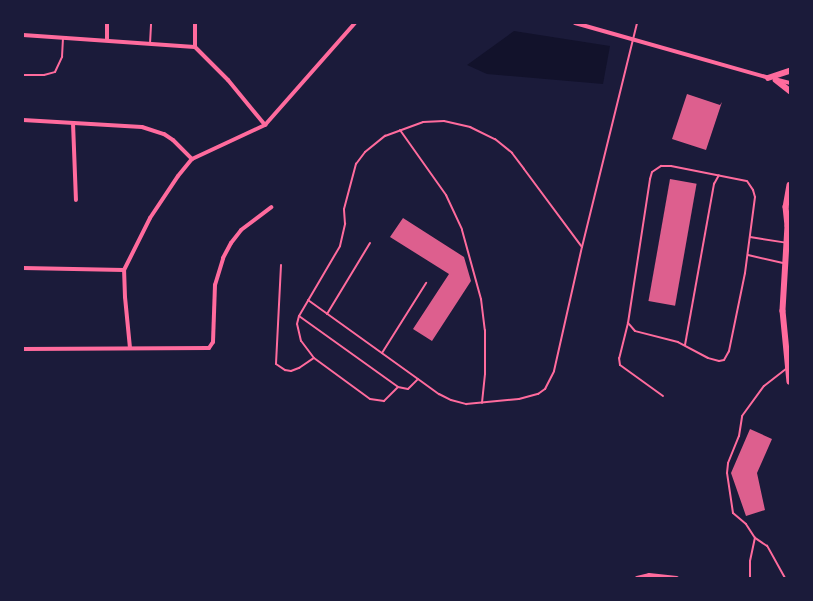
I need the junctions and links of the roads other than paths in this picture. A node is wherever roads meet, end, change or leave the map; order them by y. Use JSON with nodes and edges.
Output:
{"nodes":[{"id":1,"x":107,"y":23,"type":"edge"},
{"id":2,"x":151,"y":23,"type":"edge"},
{"id":3,"x":195,"y":23,"type":"edge"},
{"id":4,"x":355,"y":23,"type":"edge"},
{"id":5,"x":575,"y":23,"type":"edge"},
{"id":6,"x":637,"y":23,"type":"edge"},
{"id":7,"x":23,"y":35,"type":"edge"},
{"id":8,"x":63,"y":39,"type":"junction"},
{"id":9,"x":107,"y":40,"type":"junction"},
{"id":10,"x":633,"y":41,"type":"junction"},
{"id":11,"x":150,"y":44,"type":"junction"},
{"id":12,"x":195,"y":47,"type":"junction"},
{"id":13,"x":790,"y":71,"type":"edge"},
{"id":14,"x":23,"y":75,"type":"edge"},
{"id":15,"x":772,"y":79,"type":"junction"},
{"id":16,"x":790,"y":80,"type":"edge"},
{"id":17,"x":790,"y":84,"type":"edge"},
{"id":18,"x":790,"y":91,"type":"edge"},
{"id":19,"x":23,"y":120,"type":"edge"},
{"id":20,"x":73,"y":123,"type":"junction"},
{"id":21,"x":265,"y":125,"type":"junction"},
{"id":22,"x":400,"y":130,"type":"junction"},
{"id":23,"x":192,"y":159,"type":"junction"},
{"id":24,"x":719,"y":175,"type":"junction"},
{"id":25,"x":790,"y":184,"type":"edge"},
{"id":26,"x":76,"y":200,"type":"dead end"},
{"id":27,"x":271,"y":207,"type":"dead end"},
{"id":28,"x":789,"y":224,"type":"edge"},
{"id":29,"x":750,"y":237,"type":"junction"},
{"id":30,"x":370,"y":243,"type":"dead end"},
{"id":31,"x":787,"y":243,"type":"junction"},
{"id":32,"x":582,"y":247,"type":"junction"},
{"id":33,"x":748,"y":255,"type":"junction"},
{"id":34,"x":785,"y":263,"type":"junction"},
{"id":35,"x":281,"y":265,"type":"dead end"},
{"id":36,"x":23,"y":268,"type":"edge"},
{"id":37,"x":124,"y":270,"type":"junction"},
{"id":38,"x":426,"y":283,"type":"dead end"},
{"id":39,"x":308,"y":300,"type":"junction"},
{"id":40,"x":327,"y":314,"type":"junction"},
{"id":41,"x":299,"y":316,"type":"junction"},
{"id":42,"x":628,"y":323,"type":"junction"},
{"id":43,"x":685,"y":345,"type":"junction"},
{"id":44,"x":130,"y":348,"type":"junction"},
{"id":45,"x":23,"y":349,"type":"edge"},
{"id":46,"x":382,"y":353,"type":"junction"},
{"id":47,"x":314,"y":358,"type":"junction"},
{"id":48,"x":788,"y":366,"type":"junction"},
{"id":49,"x":418,"y":379,"type":"junction"},
{"id":50,"x":790,"y":382,"type":"edge"},
{"id":51,"x":398,"y":387,"type":"junction"},
{"id":52,"x":663,"y":396,"type":"dead end"},
{"id":53,"x":482,"y":402,"type":"junction"},
{"id":54,"x":755,"y":538,"type":"junction"},
{"id":55,"x":648,"y":576,"type":"edge"},
{"id":56,"x":637,"y":578,"type":"edge"},
{"id":57,"x":677,"y":578,"type":"edge"},
{"id":58,"x":750,"y":578,"type":"edge"},
{"id":59,"x":785,"y":578,"type":"edge"}],
"edges":[{"from":1,"to":9,"type":"street"},
{"from":2,"to":11,"type":"lane"},
{"from":3,"to":12,"type":"street"},
{"from":4,"to":21,"type":"street"},
{"from":5,"to":10,"type":"street"},
{"from":6,"to":10,"type":"lane"},
{"from":7,"to":8,"type":"street"},
{"from":8,"to":9,"type":"street"},
{"from":8,"to":14,"type":"lane"},
{"from":9,"to":11,"type":"street"},
{"from":10,"to":15,"type":"street"},
{"from":10,"to":32,"type":"lane"},
{"from":11,"to":12,"type":"street"},
{"from":12,"to":21,"type":"street"},
{"from":13,"to":15,"type":"street"},
{"from":15,"to":16,"type":"street"},
{"from":15,"to":17,"type":"street"},
{"from":15,"to":18,"type":"street"},
{"from":19,"to":20,"type":"street"},
{"from":20,"to":23,"type":"street"},
{"from":20,"to":26,"type":"street"},
{"from":21,"to":23,"type":"street"},
{"from":22,"to":32,"type":"lane"},
{"from":22,"to":39,"type":"lane"},
{"from":22,"to":53,"type":"lane"},
{"from":23,"to":37,"type":"street"},
{"from":24,"to":29,"type":"lane"},
{"from":24,"to":42,"type":"lane"},
{"from":24,"to":43,"type":"lane"},
{"from":25,"to":28,"type":"street"},
{"from":27,"to":44,"type":"street"},
{"from":28,"to":31,"type":"street"},
{"from":29,"to":31,"type":"lane"},
{"from":29,"to":33,"type":"lane"},
{"from":30,"to":40,"type":"lane"},
{"from":31,"to":34,"type":"street"},
{"from":32,"to":53,"type":"lane"},
{"from":33,"to":34,"type":"lane"},
{"from":33,"to":43,"type":"lane"},
{"from":34,"to":48,"type":"street"},
{"from":35,"to":47,"type":"lane"},
{"from":36,"to":37,"type":"street"},
{"from":37,"to":44,"type":"street"},
{"from":38,"to":46,"type":"lane"},
{"from":39,"to":40,"type":"lane"},
{"from":39,"to":41,"type":"lane"},
{"from":40,"to":46,"type":"lane"},
{"from":41,"to":47,"type":"lane"},
{"from":41,"to":51,"type":"lane"},
{"from":42,"to":43,"type":"lane"},
{"from":42,"to":52,"type":"lane"},
{"from":44,"to":45,"type":"street"},
{"from":46,"to":49,"type":"lane"},
{"from":47,"to":51,"type":"lane"},
{"from":48,"to":50,"type":"street"},
{"from":48,"to":54,"type":"lane"},
{"from":49,"to":51,"type":"lane"},
{"from":49,"to":53,"type":"lane"},
{"from":54,"to":58,"type":"lane"},
{"from":54,"to":59,"type":"lane"},
{"from":55,"to":56,"type":"street"},
{"from":55,"to":57,"type":"street"}]}
